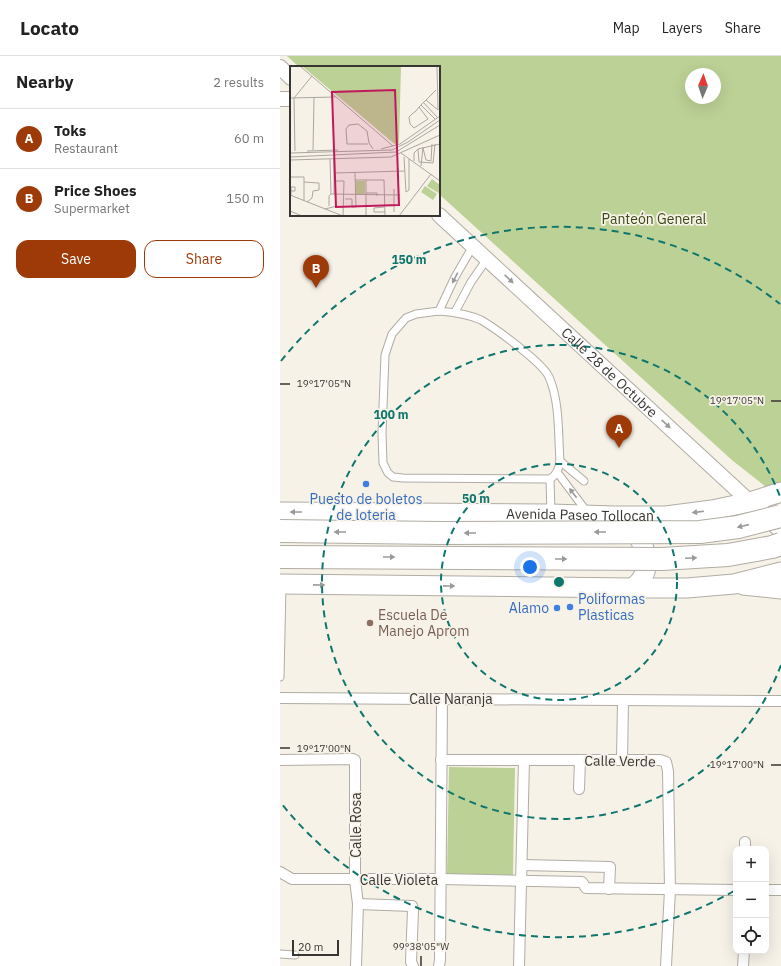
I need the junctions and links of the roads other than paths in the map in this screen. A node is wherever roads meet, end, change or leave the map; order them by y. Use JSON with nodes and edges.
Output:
{"nodes":[{"id":1,"x":280,"y":67,"type":"edge"},
{"id":2,"x":290,"y":77,"type":"edge"},
{"id":3,"x":280,"y":99,"type":"edge"},
{"id":4,"x":290,"y":100,"type":"edge"},
{"id":5,"x":440,"y":216,"type":"edge"},
{"id":6,"x":473,"y":246,"type":"junction"},
{"id":7,"x":487,"y":259,"type":"junction"},
{"id":8,"x":439,"y":311,"type":"junction"},
{"id":9,"x":455,"y":312,"type":"junction"},
{"id":10,"x":560,"y":461,"type":"junction"},
{"id":11,"x":557,"y":472,"type":"junction"},
{"id":12,"x":550,"y":479,"type":"junction"},
{"id":13,"x":584,"y":481,"type":"dead end"},
{"id":14,"x":781,"y":492,"type":"edge"},
{"id":15,"x":750,"y":502,"type":"junction"},
{"id":16,"x":280,"y":512,"type":"edge"},
{"id":17,"x":551,"y":514,"type":"junction"},
{"id":18,"x":589,"y":514,"type":"junction"},
{"id":19,"x":615,"y":516,"type":"junction"},
{"id":20,"x":781,"y":516,"type":"edge"},
{"id":21,"x":781,"y":529,"type":"edge"},
{"id":22,"x":280,"y":531,"type":"edge"},
{"id":23,"x":781,"y":544,"type":"edge"},
{"id":24,"x":280,"y":557,"type":"edge"},
{"id":25,"x":781,"y":572,"type":"edge"},
{"id":26,"x":281,"y":584,"type":"edge"},
{"id":27,"x":734,"y":584,"type":"junction"},
{"id":28,"x":632,"y":588,"type":"junction"},
{"id":29,"x":781,"y":589,"type":"edge"},
{"id":30,"x":280,"y":677,"type":"edge"},
{"id":31,"x":280,"y":698,"type":"edge"},
{"id":32,"x":442,"y":699,"type":"junction"},
{"id":33,"x":623,"y":701,"type":"junction"},
{"id":34,"x":781,"y":702,"type":"edge"},
{"id":35,"x":280,"y":760,"type":"edge"},
{"id":36,"x":441,"y":760,"type":"junction"},
{"id":37,"x":524,"y":760,"type":"junction"},
{"id":38,"x":580,"y":760,"type":"junction"},
{"id":39,"x":622,"y":760,"type":"junction"},
{"id":40,"x":580,"y":789,"type":"dead end"},
{"id":41,"x":522,"y":865,"type":"junction"},
{"id":42,"x":280,"y":872,"type":"edge"},
{"id":43,"x":441,"y":879,"type":"junction"},
{"id":44,"x":355,"y":880,"type":"junction"},
{"id":45,"x":521,"y":881,"type":"junction"},
{"id":46,"x":609,"y":889,"type":"junction"},
{"id":47,"x":670,"y":890,"type":"junction"},
{"id":48,"x":733,"y":890,"type":"edge"},
{"id":49,"x":769,"y":890,"type":"edge"},
{"id":50,"x":781,"y":890,"type":"edge"},
{"id":51,"x":358,"y":904,"type":"junction"},
{"id":52,"x":280,"y":954,"type":"edge"},
{"id":53,"x":744,"y":954,"type":"edge"},
{"id":54,"x":294,"y":955,"type":"dead end"},
{"id":55,"x":356,"y":966,"type":"edge"},
{"id":56,"x":413,"y":966,"type":"edge"},
{"id":57,"x":439,"y":966,"type":"edge"},
{"id":58,"x":519,"y":966,"type":"edge"},
{"id":59,"x":666,"y":966,"type":"edge"},
{"id":60,"x":743,"y":966,"type":"edge"}],
"edges":[{"from":1,"to":2,"type":"street"},
{"from":3,"to":4,"type":"street"},
{"from":5,"to":6,"type":"street","name":"Calle 28 de Octubre"},
{"from":6,"to":7,"type":"street","name":"Calle 28 de Octubre"},
{"from":6,"to":8,"type":"lane","one_way":true},
{"from":7,"to":9,"type":"lane"},
{"from":7,"to":15,"type":"street","name":"Calle 28 de Octubre","one_way":true},
{"from":8,"to":9,"type":"lane"},
{"from":8,"to":12,"type":"lane"},
{"from":9,"to":10,"type":"lane"},
{"from":10,"to":11,"type":"lane"},
{"from":10,"to":13,"type":"lane"},
{"from":11,"to":12,"type":"lane"},
{"from":18,"to":11,"type":"lane","one_way":true},
{"from":12,"to":17,"type":"lane"},
{"from":14,"to":15,"type":"main road","name":"Avenida Paseo Tollocan"},
{"from":15,"to":19,"type":"main road","name":"Avenida Paseo Tollocan","one_way":true},
{"from":15,"to":21,"type":"street","name":"Calle 28 de Octubre"},
{"from":17,"to":16,"type":"main road","name":"Avenida Paseo Tollocan","one_way":true},
{"from":17,"to":18,"type":"main road","name":"Avenida Paseo Tollocan"},
{"from":18,"to":19,"type":"main road","name":"Avenida Paseo Tollocan"},
{"from":19,"to":28,"type":"main road"},
{"from":20,"to":22,"type":"highway","name":"Avenida Paseo Tollocan","one_way":true,"bridge":true},
{"from":24,"to":23,"type":"highway","one_way":true,"bridge":true},
{"from":25,"to":27,"type":"main road"},
{"from":26,"to":28,"type":"main road","one_way":true},
{"from":26,"to":30,"type":"lane"},
{"from":27,"to":28,"type":"main road"},
{"from":27,"to":29,"type":"main road"},
{"from":31,"to":32,"type":"street","name":"Calle Naranja"},
{"from":32,"to":33,"type":"street","name":"Calle Naranja"},
{"from":32,"to":36,"type":"street"},
{"from":33,"to":34,"type":"street","name":"Calle Naranja"},
{"from":33,"to":39,"type":"street"},
{"from":35,"to":44,"type":"street","name":"Calle Rosa"},
{"from":36,"to":37,"type":"street","name":"Calle Verde"},
{"from":36,"to":43,"type":"street"},
{"from":37,"to":38,"type":"street","name":"Calle Verde"},
{"from":37,"to":41,"type":"street"},
{"from":38,"to":39,"type":"street","name":"Calle Verde"},
{"from":38,"to":40,"type":"street"},
{"from":39,"to":47,"type":"street","name":"Calle Verde"},
{"from":41,"to":45,"type":"street"},
{"from":41,"to":46,"type":"street"},
{"from":42,"to":44,"type":"street","name":"Calle Violeta"},
{"from":43,"to":44,"type":"street","name":"Calle Violeta"},
{"from":43,"to":45,"type":"street","name":"Calle Violeta"},
{"from":43,"to":57,"type":"street"},
{"from":44,"to":51,"type":"street","name":"Calle Rosa"},
{"from":45,"to":46,"type":"street","name":"Calle Violeta"},
{"from":45,"to":58,"type":"street"},
{"from":46,"to":47,"type":"street","name":"Calle Violeta"},
{"from":47,"to":48,"type":"street","name":"Calle Violeta"},
{"from":47,"to":59,"type":"street","name":"Calle Verde"},
{"from":49,"to":50,"type":"street"},
{"from":51,"to":55,"type":"street","name":"Calle Rosa"},
{"from":51,"to":56,"type":"street"},
{"from":52,"to":54,"type":"lane"},
{"from":53,"to":60,"type":"street"}]}
